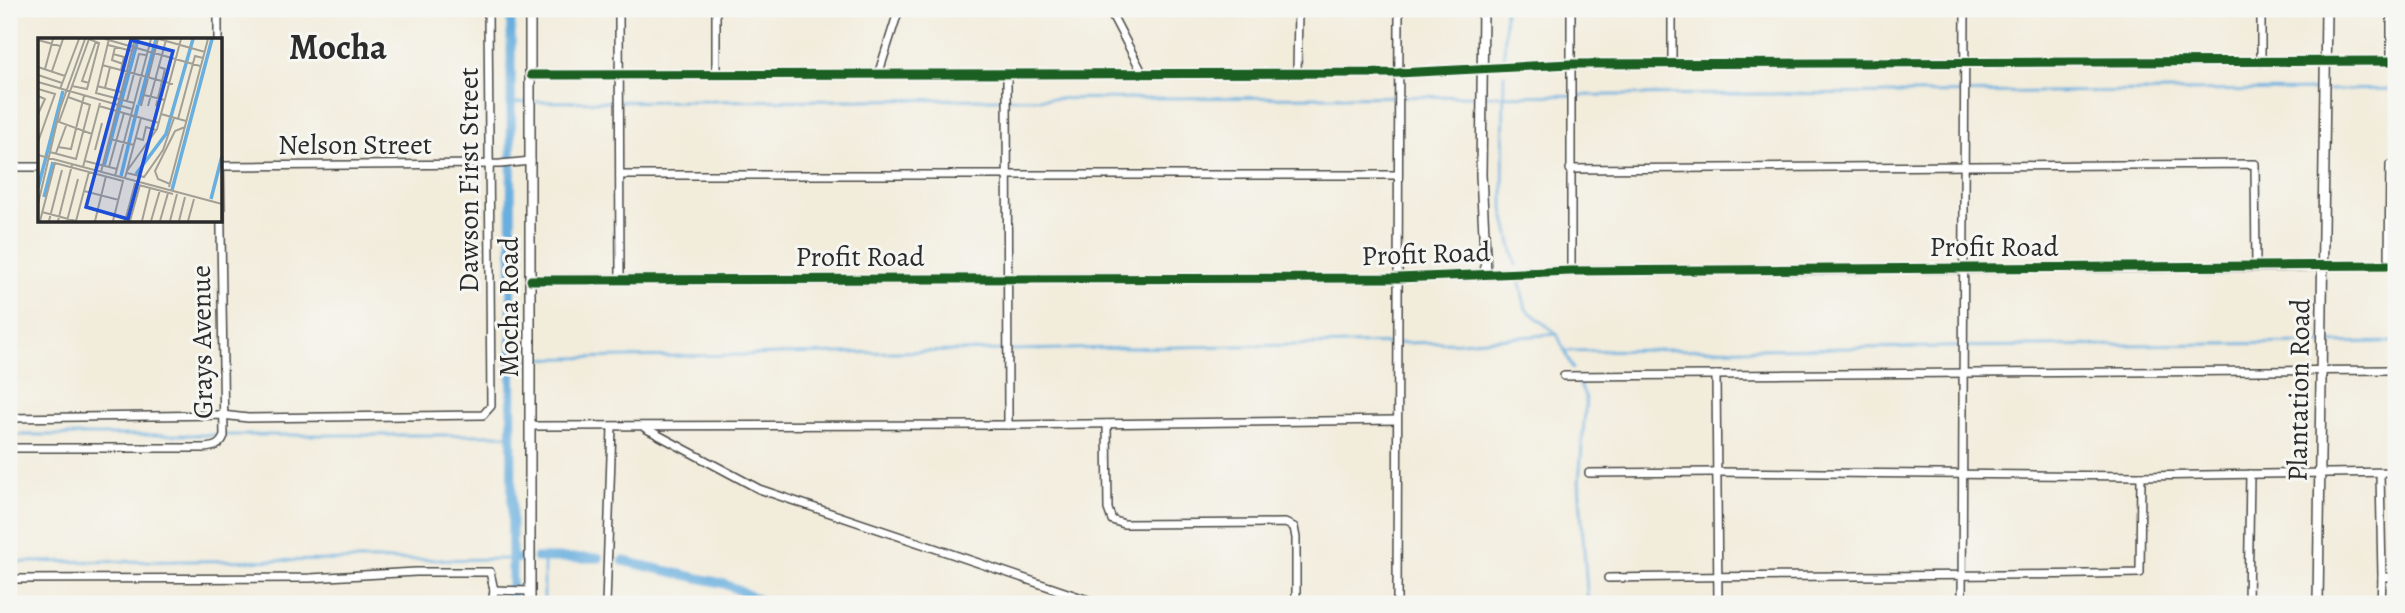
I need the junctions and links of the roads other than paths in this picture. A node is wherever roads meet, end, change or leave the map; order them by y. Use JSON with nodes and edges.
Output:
{"nodes":[{"id":1,"x":218,"y":9,"type":"edge"},
{"id":2,"x":488,"y":9,"type":"edge"},
{"id":3,"x":530,"y":9,"type":"edge"},
{"id":4,"x":619,"y":9,"type":"edge"},
{"id":5,"x":716,"y":9,"type":"edge"},
{"id":6,"x":899,"y":9,"type":"edge"},
{"id":7,"x":1110,"y":9,"type":"edge"},
{"id":8,"x":1298,"y":9,"type":"edge"},
{"id":9,"x":1399,"y":9,"type":"edge"},
{"id":10,"x":1483,"y":9,"type":"edge"},
{"id":11,"x":1572,"y":9,"type":"edge"},
{"id":12,"x":1672,"y":9,"type":"edge"},
{"id":13,"x":1965,"y":9,"type":"edge"},
{"id":14,"x":2261,"y":9,"type":"edge"},
{"id":15,"x":2326,"y":9,"type":"edge"},
{"id":16,"x":2391,"y":9,"type":"edge"},
{"id":17,"x":218,"y":38,"type":"edge"},
{"id":18,"x":2393,"y":61,"type":"edge"},
{"id":19,"x":2326,"y":62,"type":"junction"},
{"id":20,"x":1672,"y":63,"type":"junction"},
{"id":21,"x":1965,"y":63,"type":"junction"},
{"id":22,"x":2261,"y":63,"type":"junction"},
{"id":23,"x":1571,"y":64,"type":"junction"},
{"id":24,"x":1483,"y":68,"type":"junction"},
{"id":25,"x":1398,"y":73,"type":"junction"},
{"id":26,"x":1143,"y":74,"type":"junction"},
{"id":27,"x":1297,"y":74,"type":"junction"},
{"id":28,"x":531,"y":75,"type":"junction"},
{"id":29,"x":620,"y":75,"type":"junction"},
{"id":30,"x":716,"y":75,"type":"junction"},
{"id":31,"x":878,"y":75,"type":"junction"},
{"id":32,"x":1007,"y":75,"type":"junction"},
{"id":33,"x":526,"y":161,"type":"junction"},
{"id":34,"x":222,"y":164,"type":"edge"},
{"id":35,"x":489,"y":164,"type":"junction"},
{"id":36,"x":1964,"y":164,"type":"junction"},
{"id":37,"x":2396,"y":164,"type":"edge"},
{"id":38,"x":9,"y":167,"type":"edge"},
{"id":39,"x":38,"y":167,"type":"edge"},
{"id":40,"x":1570,"y":169,"type":"junction"},
{"id":41,"x":620,"y":175,"type":"junction"},
{"id":42,"x":1398,"y":175,"type":"junction"},
{"id":43,"x":1007,"y":176,"type":"junction"},
{"id":44,"x":220,"y":222,"type":"edge"},
{"id":45,"x":2393,"y":265,"type":"edge"},
{"id":46,"x":2256,"y":266,"type":"junction"},
{"id":47,"x":2322,"y":266,"type":"junction"},
{"id":48,"x":1963,"y":269,"type":"junction"},
{"id":49,"x":1571,"y":271,"type":"junction"},
{"id":50,"x":1486,"y":273,"type":"junction"},
{"id":51,"x":1006,"y":278,"type":"junction"},
{"id":52,"x":1398,"y":278,"type":"junction"},
{"id":53,"x":620,"y":279,"type":"junction"},
{"id":54,"x":531,"y":280,"type":"junction"},
{"id":55,"x":2396,"y":370,"type":"edge"},
{"id":56,"x":2321,"y":371,"type":"junction"},
{"id":57,"x":1962,"y":372,"type":"junction"},
{"id":58,"x":1716,"y":375,"type":"junction"},
{"id":59,"x":1564,"y":376,"type":"dead end"},
{"id":60,"x":222,"y":415,"type":"junction"},
{"id":61,"x":9,"y":418,"type":"edge"},
{"id":62,"x":1398,"y":420,"type":"junction"},
{"id":63,"x":1107,"y":424,"type":"junction"},
{"id":64,"x":1008,"y":425,"type":"junction"},
{"id":65,"x":531,"y":426,"type":"junction"},
{"id":66,"x":612,"y":426,"type":"junction"},
{"id":67,"x":642,"y":427,"type":"junction"},
{"id":68,"x":9,"y":448,"type":"edge"},
{"id":69,"x":1717,"y":472,"type":"junction"},
{"id":70,"x":2380,"y":472,"type":"junction"},
{"id":71,"x":2396,"y":472,"type":"edge"},
{"id":72,"x":1589,"y":473,"type":"dead end"},
{"id":73,"x":1963,"y":473,"type":"junction"},
{"id":74,"x":2320,"y":473,"type":"junction"},
{"id":75,"x":2250,"y":474,"type":"junction"},
{"id":76,"x":2141,"y":476,"type":"junction"},
{"id":77,"x":1718,"y":576,"type":"junction"},
{"id":78,"x":1962,"y":577,"type":"junction"},
{"id":79,"x":2382,"y":577,"type":"junction"},
{"id":80,"x":2396,"y":577,"type":"edge"},
{"id":81,"x":1608,"y":578,"type":"dead end"},
{"id":82,"x":9,"y":579,"type":"edge"},
{"id":83,"x":494,"y":590,"type":"junction"},
{"id":84,"x":526,"y":592,"type":"junction"},
{"id":85,"x":492,"y":604,"type":"edge"},
{"id":86,"x":530,"y":604,"type":"edge"},
{"id":87,"x":606,"y":604,"type":"edge"},
{"id":88,"x":1101,"y":604,"type":"edge"},
{"id":89,"x":1296,"y":604,"type":"edge"},
{"id":90,"x":1397,"y":604,"type":"edge"},
{"id":91,"x":1718,"y":604,"type":"edge"},
{"id":92,"x":1962,"y":604,"type":"edge"},
{"id":93,"x":2248,"y":604,"type":"edge"},
{"id":94,"x":2318,"y":604,"type":"edge"},
{"id":95,"x":2381,"y":604,"type":"edge"}],
"edges":[{"from":1,"to":17,"type":"street"},
{"from":2,"to":35,"type":"street","name":"Dawson First Street"},
{"from":3,"to":28,"type":"street","name":"Mocha Road"},
{"from":4,"to":29,"type":"street"},
{"from":5,"to":30,"type":"street"},
{"from":6,"to":31,"type":"street"},
{"from":7,"to":26,"type":"street"},
{"from":8,"to":27,"type":"street"},
{"from":9,"to":25,"type":"street"},
{"from":10,"to":24,"type":"street"},
{"from":11,"to":23,"type":"street"},
{"from":12,"to":20,"type":"street"},
{"from":13,"to":21,"type":"street"},
{"from":14,"to":22,"type":"street"},
{"from":15,"to":19,"type":"street","name":"Plantation Road"},
{"from":16,"to":18,"type":"street"},
{"from":18,"to":19,"type":"street"},
{"from":19,"to":22,"type":"street"},
{"from":19,"to":47,"type":"street","name":"Plantation Road"},
{"from":20,"to":21,"type":"street"},
{"from":20,"to":23,"type":"street"},
{"from":21,"to":22,"type":"street"},
{"from":21,"to":36,"type":"street"},
{"from":23,"to":24,"type":"street"},
{"from":23,"to":40,"type":"street"},
{"from":24,"to":25,"type":"street"},
{"from":24,"to":50,"type":"street"},
{"from":25,"to":27,"type":"street"},
{"from":25,"to":42,"type":"street"},
{"from":26,"to":27,"type":"street"},
{"from":26,"to":32,"type":"street"},
{"from":28,"to":29,"type":"street"},
{"from":28,"to":33,"type":"street","name":"Mocha Road"},
{"from":29,"to":30,"type":"street"},
{"from":29,"to":41,"type":"street"},
{"from":30,"to":31,"type":"street"},
{"from":31,"to":32,"type":"street"},
{"from":32,"to":43,"type":"street"},
{"from":33,"to":35,"type":"street","name":"Nelson Street"},
{"from":33,"to":54,"type":"street","name":"Mocha Road"},
{"from":34,"to":35,"type":"street","name":"Nelson Street"},
{"from":35,"to":60,"type":"street","name":"Dawson First Street"},
{"from":36,"to":40,"type":"street"},
{"from":36,"to":46,"type":"street"},
{"from":36,"to":48,"type":"street"},
{"from":37,"to":45,"type":"street"},
{"from":38,"to":39,"type":"street"},
{"from":40,"to":49,"type":"street"},
{"from":41,"to":43,"type":"street"},
{"from":41,"to":53,"type":"street"},
{"from":42,"to":43,"type":"street"},
{"from":42,"to":52,"type":"street"},
{"from":43,"to":51,"type":"street"},
{"from":44,"to":60,"type":"street","name":"Grays Avenue"},
{"from":45,"to":47,"type":"street"},
{"from":46,"to":47,"type":"street","name":"Profit Road"},
{"from":46,"to":48,"type":"street","name":"Profit Road"},
{"from":47,"to":56,"type":"street","name":"Plantation Road"},
{"from":48,"to":49,"type":"street","name":"Profit Road"},
{"from":48,"to":57,"type":"street"},
{"from":49,"to":50,"type":"street","name":"Profit Road"},
{"from":50,"to":52,"type":"street","name":"Profit Road"},
{"from":51,"to":52,"type":"street","name":"Profit Road"},
{"from":51,"to":53,"type":"street","name":"Profit Road"},
{"from":51,"to":64,"type":"street"},
{"from":52,"to":62,"type":"street"},
{"from":53,"to":54,"type":"street","name":"Profit Road"},
{"from":54,"to":65,"type":"street","name":"Mocha Road"},
{"from":55,"to":56,"type":"street"},
{"from":56,"to":57,"type":"street"},
{"from":56,"to":74,"type":"street","name":"Plantation Road"},
{"from":57,"to":58,"type":"street"},
{"from":57,"to":73,"type":"street"},
{"from":58,"to":59,"type":"street"},
{"from":58,"to":69,"type":"street"},
{"from":60,"to":61,"type":"street","name":"Dawson First Street"},
{"from":60,"to":68,"type":"street","name":"Grays Avenue"},
{"from":62,"to":63,"type":"street"},
{"from":62,"to":90,"type":"street"},
{"from":63,"to":64,"type":"street"},
{"from":63,"to":89,"type":"street"},
{"from":64,"to":67,"type":"street"},
{"from":65,"to":66,"type":"street"},
{"from":65,"to":84,"type":"street","name":"Mocha Road"},
{"from":66,"to":67,"type":"street"},
{"from":66,"to":87,"type":"street"},
{"from":67,"to":88,"type":"street"},
{"from":69,"to":72,"type":"street"},
{"from":69,"to":73,"type":"street"},
{"from":69,"to":77,"type":"street"},
{"from":70,"to":71,"type":"street"},
{"from":70,"to":74,"type":"street"},
{"from":70,"to":79,"type":"street"},
{"from":73,"to":76,"type":"street"},
{"from":73,"to":78,"type":"street"},
{"from":74,"to":75,"type":"street"},
{"from":74,"to":94,"type":"street","name":"Plantation Road"},
{"from":75,"to":76,"type":"street"},
{"from":75,"to":93,"type":"street"},
{"from":76,"to":78,"type":"street"},
{"from":77,"to":78,"type":"street"},
{"from":77,"to":81,"type":"street"},
{"from":77,"to":91,"type":"street"},
{"from":78,"to":92,"type":"street"},
{"from":79,"to":80,"type":"street"},
{"from":79,"to":95,"type":"street"},
{"from":82,"to":83,"type":"street"},
{"from":83,"to":84,"type":"street"},
{"from":83,"to":85,"type":"street"},
{"from":84,"to":86,"type":"street","name":"Mocha Road"}]}
